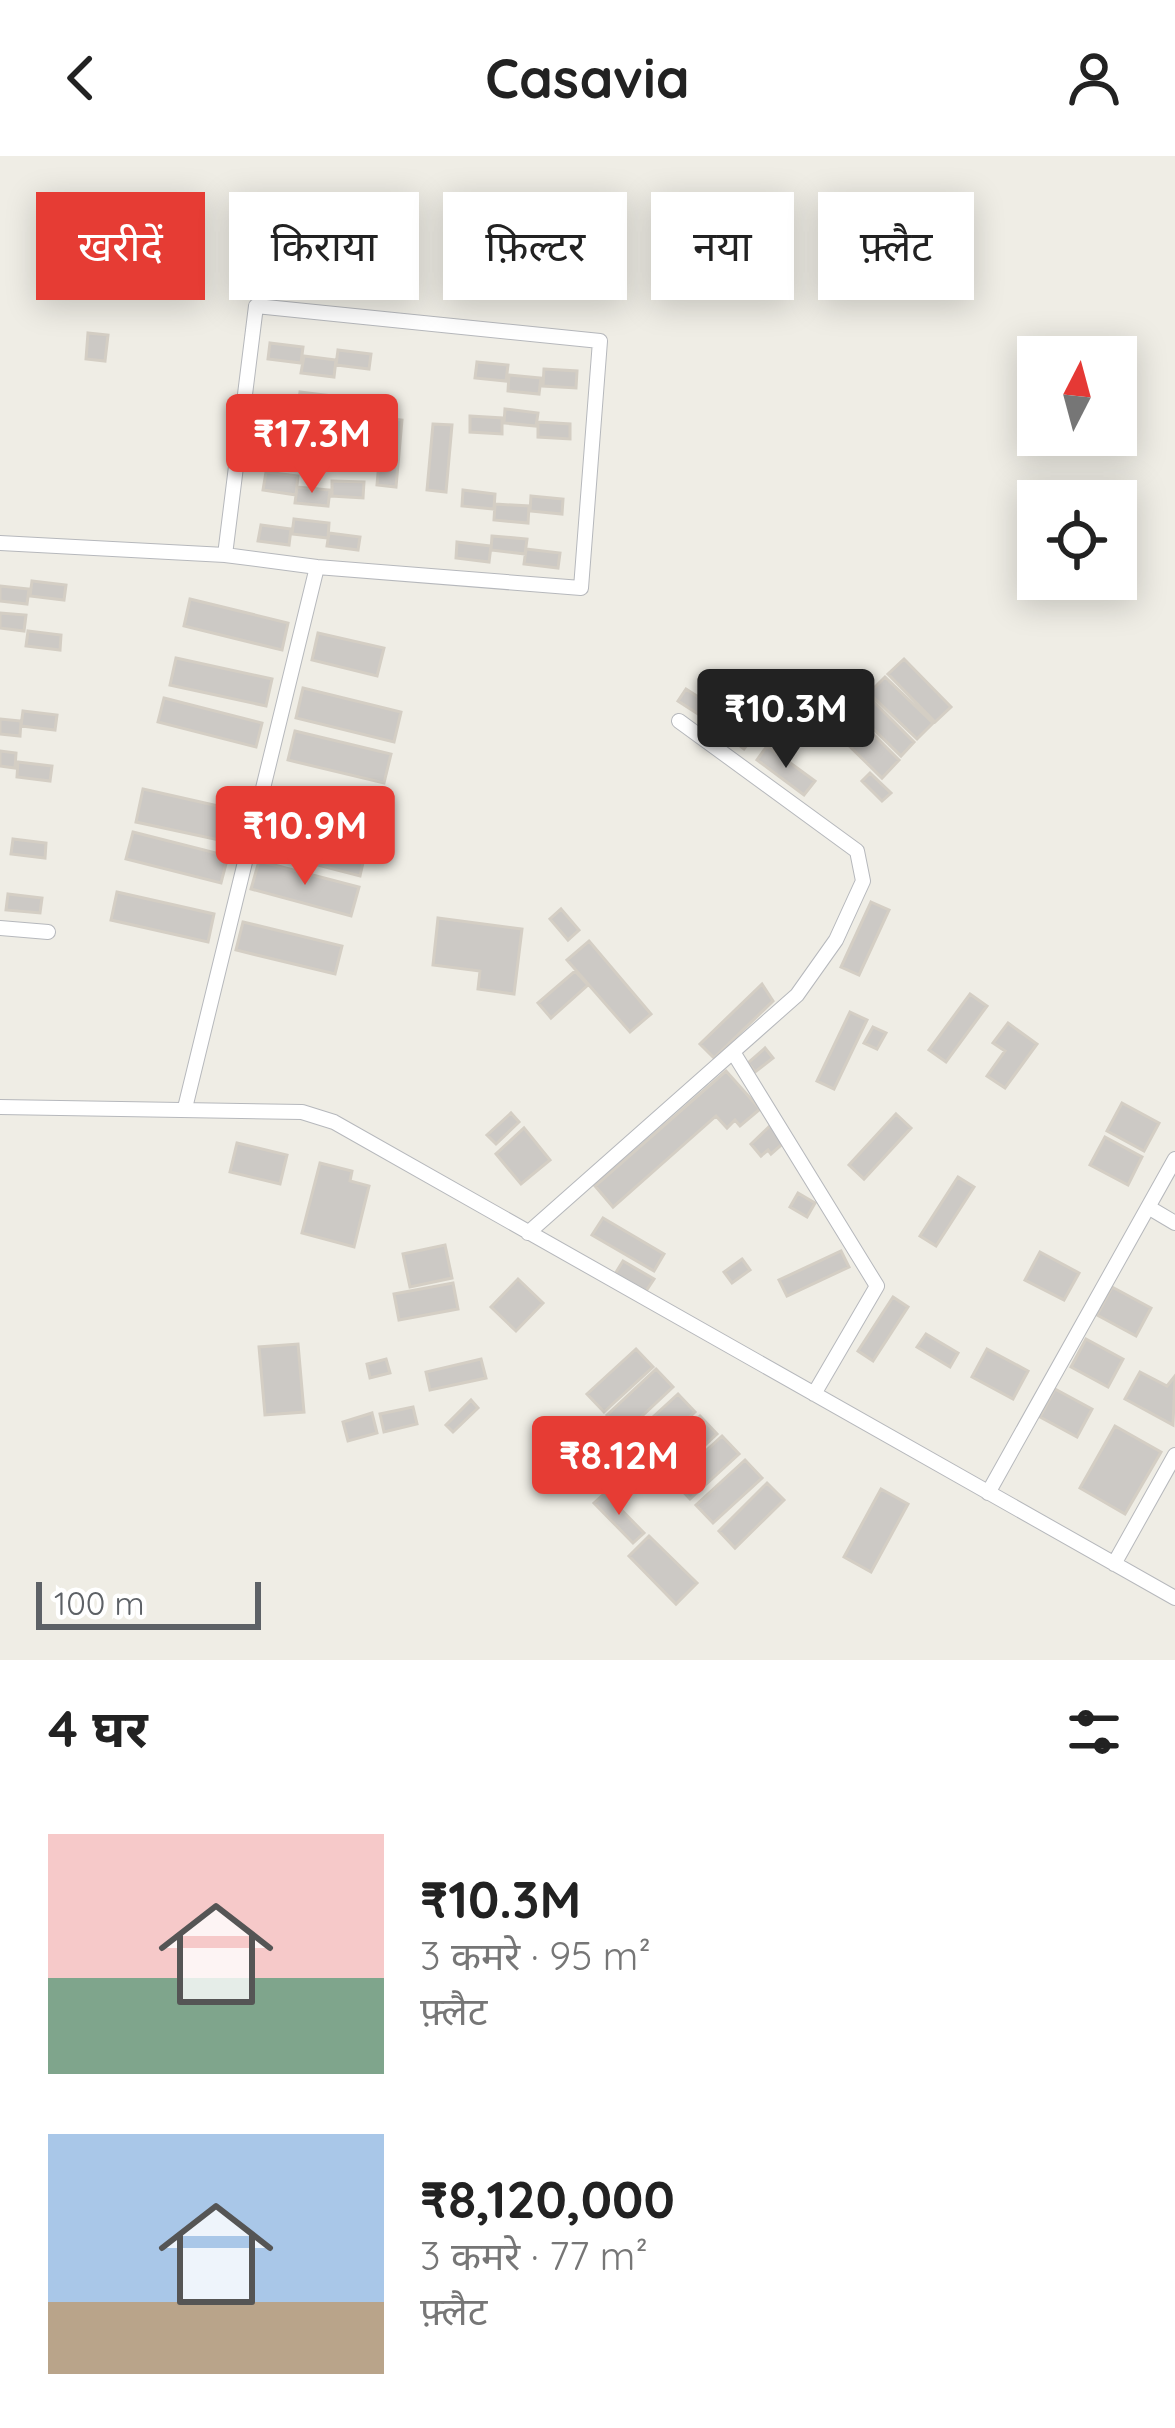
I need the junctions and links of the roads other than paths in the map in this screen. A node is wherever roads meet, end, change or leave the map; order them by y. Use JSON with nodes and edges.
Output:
{"nodes":[{"id":1,"x":0,"y":543,"type":"edge"},
{"id":2,"x":225,"y":554,"type":"junction"},
{"id":3,"x":317,"y":567,"type":"junction"},
{"id":4,"x":679,"y":721,"type":"dead end"},
{"id":5,"x":0,"y":928,"type":"edge"},
{"id":6,"x":48,"y":932,"type":"dead end"},
{"id":7,"x":733,"y":1052,"type":"junction"},
{"id":8,"x":0,"y":1107,"type":"edge"},
{"id":9,"x":184,"y":1108,"type":"junction"},
{"id":10,"x":1175,"y":1159,"type":"edge"},
{"id":11,"x":1148,"y":1207,"type":"junction"},
{"id":12,"x":1175,"y":1222,"type":"edge"},
{"id":13,"x":528,"y":1233,"type":"junction"},
{"id":14,"x":814,"y":1394,"type":"junction"},
{"id":15,"x":1175,"y":1455,"type":"edge"},
{"id":16,"x":988,"y":1492,"type":"junction"},
{"id":17,"x":1114,"y":1564,"type":"junction"},
{"id":18,"x":1175,"y":1598,"type":"edge"}],
"edges":[{"from":1,"to":2,"type":"street"},
{"from":2,"to":3,"type":"street"},
{"from":2,"to":3,"type":"street"},
{"from":3,"to":9,"type":"street"},
{"from":4,"to":7,"type":"street"},
{"from":5,"to":6,"type":"street"},
{"from":7,"to":13,"type":"street"},
{"from":7,"to":14,"type":"street"},
{"from":8,"to":9,"type":"street"},
{"from":9,"to":13,"type":"street"},
{"from":10,"to":11,"type":"street"},
{"from":11,"to":12,"type":"street"},
{"from":11,"to":16,"type":"street"},
{"from":13,"to":14,"type":"street"},
{"from":14,"to":16,"type":"street"},
{"from":15,"to":17,"type":"street"},
{"from":16,"to":17,"type":"street"},
{"from":17,"to":18,"type":"street"}]}
